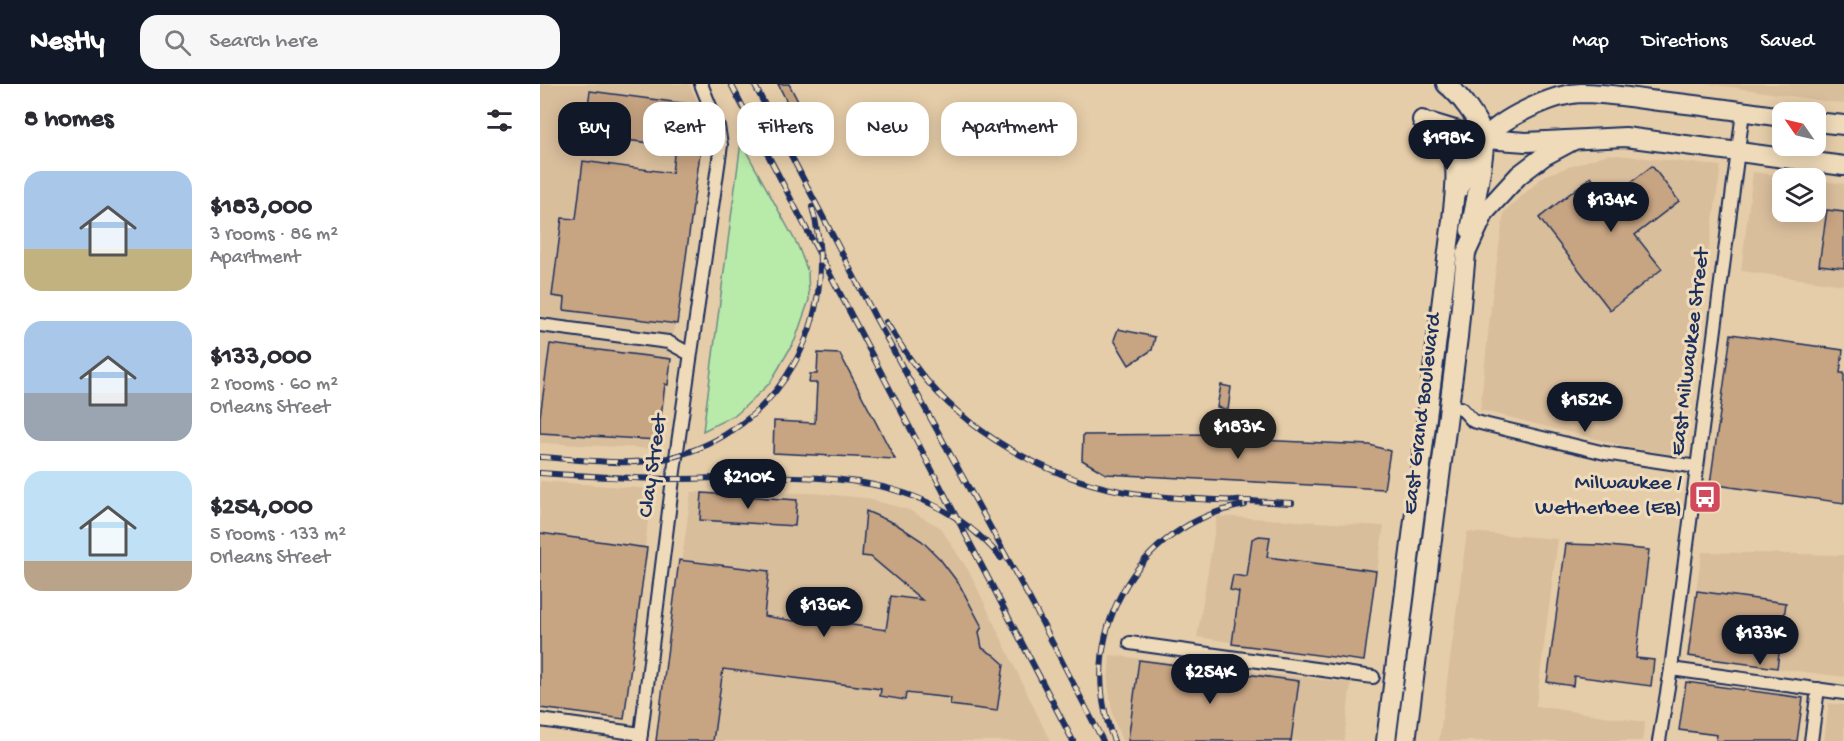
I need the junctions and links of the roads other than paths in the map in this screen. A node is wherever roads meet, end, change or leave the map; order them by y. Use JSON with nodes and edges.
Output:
{"nodes":[{"id":1,"x":701,"y":84,"type":"edge"},
{"id":2,"x":1446,"y":84,"type":"edge"},
{"id":3,"x":1743,"y":112,"type":"junction"},
{"id":4,"x":1772,"y":116,"type":"edge"},
{"id":5,"x":1826,"y":123,"type":"edge"},
{"id":6,"x":1844,"y":125,"type":"edge"},
{"id":7,"x":1485,"y":139,"type":"junction"},
{"id":8,"x":1574,"y":140,"type":"junction"},
{"id":9,"x":1738,"y":152,"type":"junction"},
{"id":10,"x":1844,"y":166,"type":"edge"},
{"id":11,"x":1452,"y":220,"type":"junction"},
{"id":12,"x":1466,"y":253,"type":"junction"},
{"id":13,"x":540,"y":325,"type":"edge"},
{"id":14,"x":690,"y":354,"type":"junction"},
{"id":15,"x":1461,"y":408,"type":"dead end"},
{"id":16,"x":1697,"y":468,"type":"junction"},
{"id":17,"x":1130,"y":643,"type":"dead end"},
{"id":18,"x":1671,"y":669,"type":"junction"},
{"id":19,"x":1373,"y":677,"type":"dead end"},
{"id":20,"x":1818,"y":689,"type":"junction"},
{"id":21,"x":1844,"y":693,"type":"edge"},
{"id":22,"x":540,"y":720,"type":"edge"},
{"id":23,"x":640,"y":738,"type":"edge"},
{"id":24,"x":1386,"y":741,"type":"edge"},
{"id":25,"x":1406,"y":741,"type":"edge"},
{"id":26,"x":1659,"y":741,"type":"edge"},
{"id":27,"x":1811,"y":741,"type":"edge"}],
"edges":[{"from":1,"to":14,"type":"street","name":"Clay Street"},
{"from":2,"to":7,"type":"main road"},
{"from":3,"to":4,"type":"main road"},
{"from":3,"to":7,"type":"main road"},
{"from":3,"to":9,"type":"street","name":"East Milwaukee Street"},
{"from":5,"to":6,"type":"main road"},
{"from":7,"to":8,"type":"main road"},
{"from":7,"to":11,"type":"main road"},
{"from":7,"to":11,"type":"main road"},
{"from":7,"to":12,"type":"main road"},
{"from":8,"to":9,"type":"main road"},
{"from":8,"to":12,"type":"main road","name":"East Grand Boulevard"},
{"from":9,"to":10,"type":"main road"},
{"from":9,"to":16,"type":"street","name":"East Milwaukee Street"},
{"from":11,"to":24,"type":"main road","name":"East Grand Boulevard"},
{"from":12,"to":25,"type":"main road","name":"East Grand Boulevard"},
{"from":13,"to":14,"type":"street"},
{"from":14,"to":23,"type":"street","name":"Clay Street"},
{"from":15,"to":16,"type":"street"},
{"from":16,"to":18,"type":"street","name":"East Milwaukee Street"},
{"from":17,"to":19,"type":"street"},
{"from":18,"to":20,"type":"street"},
{"from":18,"to":26,"type":"street","name":"East Milwaukee Street"},
{"from":20,"to":21,"type":"street"},
{"from":20,"to":27,"type":"street"},
{"from":22,"to":23,"type":"street"}]}
